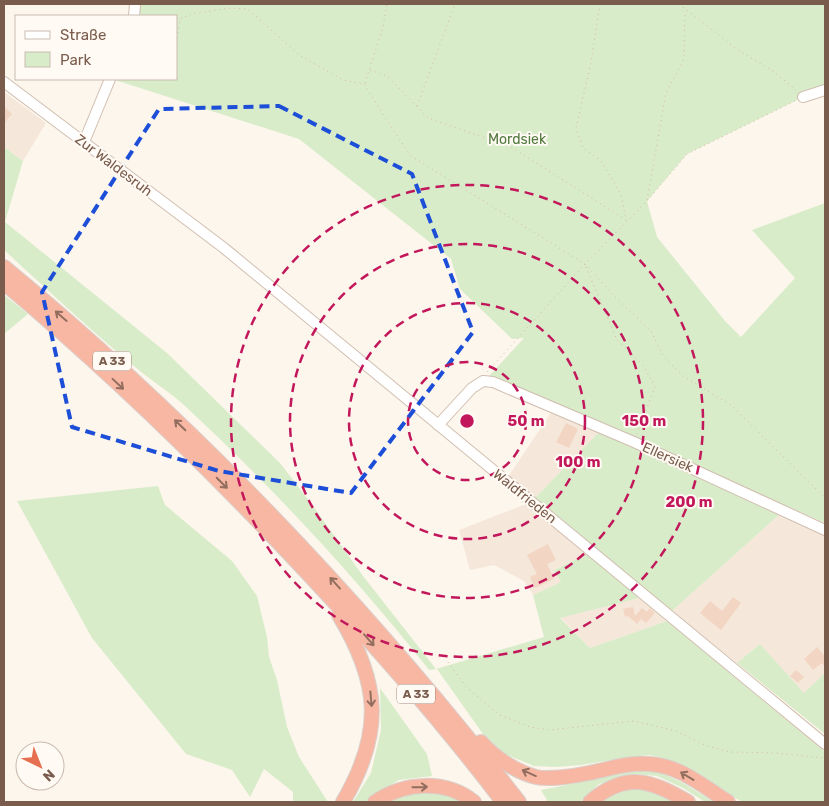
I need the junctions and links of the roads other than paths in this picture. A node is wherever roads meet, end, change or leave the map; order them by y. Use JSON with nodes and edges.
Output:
{"nodes":[{"id":1,"x":110,"y":80,"type":"edge"},
{"id":2,"x":4,"y":82,"type":"edge"},
{"id":3,"x":825,"y":90,"type":"edge"},
{"id":4,"x":803,"y":96,"type":"road end"},
{"id":5,"x":84,"y":142,"type":"junction"},
{"id":6,"x":224,"y":248,"type":"joint"},
{"id":7,"x":4,"y":267,"type":"edge"},
{"id":8,"x":4,"y":283,"type":"edge"},
{"id":9,"x":438,"y":425,"type":"junction"},
{"id":10,"x":825,"y":530,"type":"edge"},
{"id":11,"x":324,"y":591,"type":"junction"},
{"id":12,"x":437,"y":698,"type":"junction"},
{"id":13,"x":825,"y":744,"type":"edge"},
{"id":14,"x":343,"y":802,"type":"edge"},
{"id":15,"x":375,"y":802,"type":"edge"},
{"id":16,"x":474,"y":802,"type":"edge"},
{"id":17,"x":503,"y":802,"type":"edge"},
{"id":18,"x":519,"y":802,"type":"edge"},
{"id":19,"x":590,"y":802,"type":"edge"},
{"id":20,"x":688,"y":802,"type":"edge"},
{"id":21,"x":728,"y":802,"type":"edge"}],
"edges":[{"from":1,"to":5,"type":"street"},
{"from":2,"to":5,"type":"street","name":"Zur Waldesruh"},
{"from":3,"to":4,"type":"street"},
{"from":5,"to":6,"type":"street","name":"Zur Waldesruh"},
{"from":6,"to":9,"type":"street","name":"Waldfrieden"},
{"from":12,"to":7,"type":"highway","number":"A 33","one_way":true},
{"from":8,"to":11,"type":"highway","number":"A 33","one_way":true},
{"from":9,"to":10,"type":"street","name":"Ellersiek"},
{"from":9,"to":13,"type":"street","name":"Waldfrieden"},
{"from":11,"to":14,"type":"highway","one_way":true},
{"from":11,"to":17,"type":"highway","number":"A 33","one_way":true},
{"from":12,"to":18,"type":"highway","number":"A 33"},
{"from":21,"to":12,"type":"highway","one_way":true},
{"from":15,"to":16,"type":"highway","one_way":true},
{"from":19,"to":20,"type":"highway"}]}
